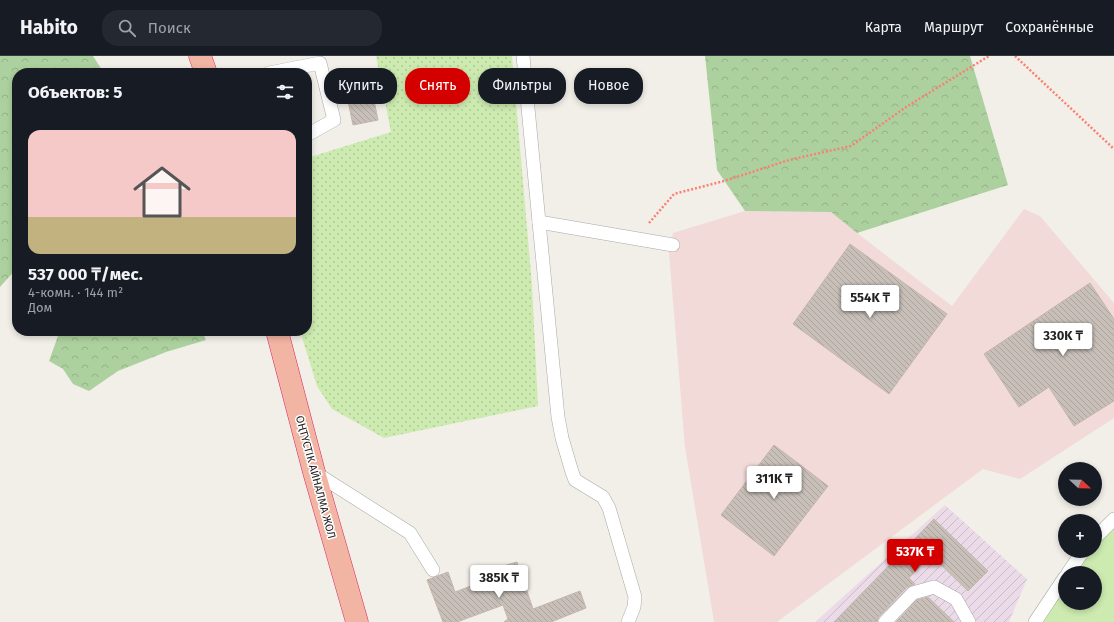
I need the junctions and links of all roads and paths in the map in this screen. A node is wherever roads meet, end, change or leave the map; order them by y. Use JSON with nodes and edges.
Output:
{"nodes":[{"id":1,"x":523,"y":56,"type":"edge"},
{"id":2,"x":989,"y":56,"type":"edge"},
{"id":3,"x":1014,"y":56,"type":"edge"},
{"id":4,"x":294,"y":68,"type":"edge"},
{"id":5,"x":312,"y":132,"type":"edge"},
{"id":6,"x":1114,"y":149,"type":"edge"},
{"id":7,"x":539,"y":222,"type":"junction"},
{"id":8,"x":635,"y":239,"type":"junction"},
{"id":9,"x":673,"y":246,"type":"dead end"},
{"id":10,"x":278,"y":336,"type":"edge"},
{"id":11,"x":314,"y":472,"type":"junction"},
{"id":12,"x":1114,"y":519,"type":"edge"},
{"id":13,"x":1102,"y":531,"type":"edge"},
{"id":14,"x":433,"y":570,"type":"dead end"},
{"id":15,"x":1058,"y":587,"type":"edge"},
{"id":16,"x":357,"y":622,"type":"edge"},
{"id":17,"x":628,"y":622,"type":"edge"},
{"id":18,"x":885,"y":622,"type":"edge"},
{"id":19,"x":969,"y":622,"type":"edge"},
{"id":20,"x":1034,"y":622,"type":"edge"}],
"edges":[{"from":1,"to":7,"type":"lane"},
{"from":2,"to":8,"type":"path"},
{"from":3,"to":6,"type":"path"},
{"from":4,"to":5,"type":"lane"},
{"from":7,"to":8,"type":"lane"},
{"from":7,"to":17,"type":"lane"},
{"from":8,"to":9,"type":"lane"},
{"from":10,"to":11,"type":"highway","name":"ОҢТҮСТІК АЙНАЛМА ЖОЛ"},
{"from":11,"to":14,"type":"lane"},
{"from":11,"to":16,"type":"highway","name":"ОҢТҮСТІК АЙНАЛМА ЖОЛ"},
{"from":12,"to":13,"type":"lane"},
{"from":15,"to":20,"type":"lane"},
{"from":18,"to":19,"type":"lane"}]}
